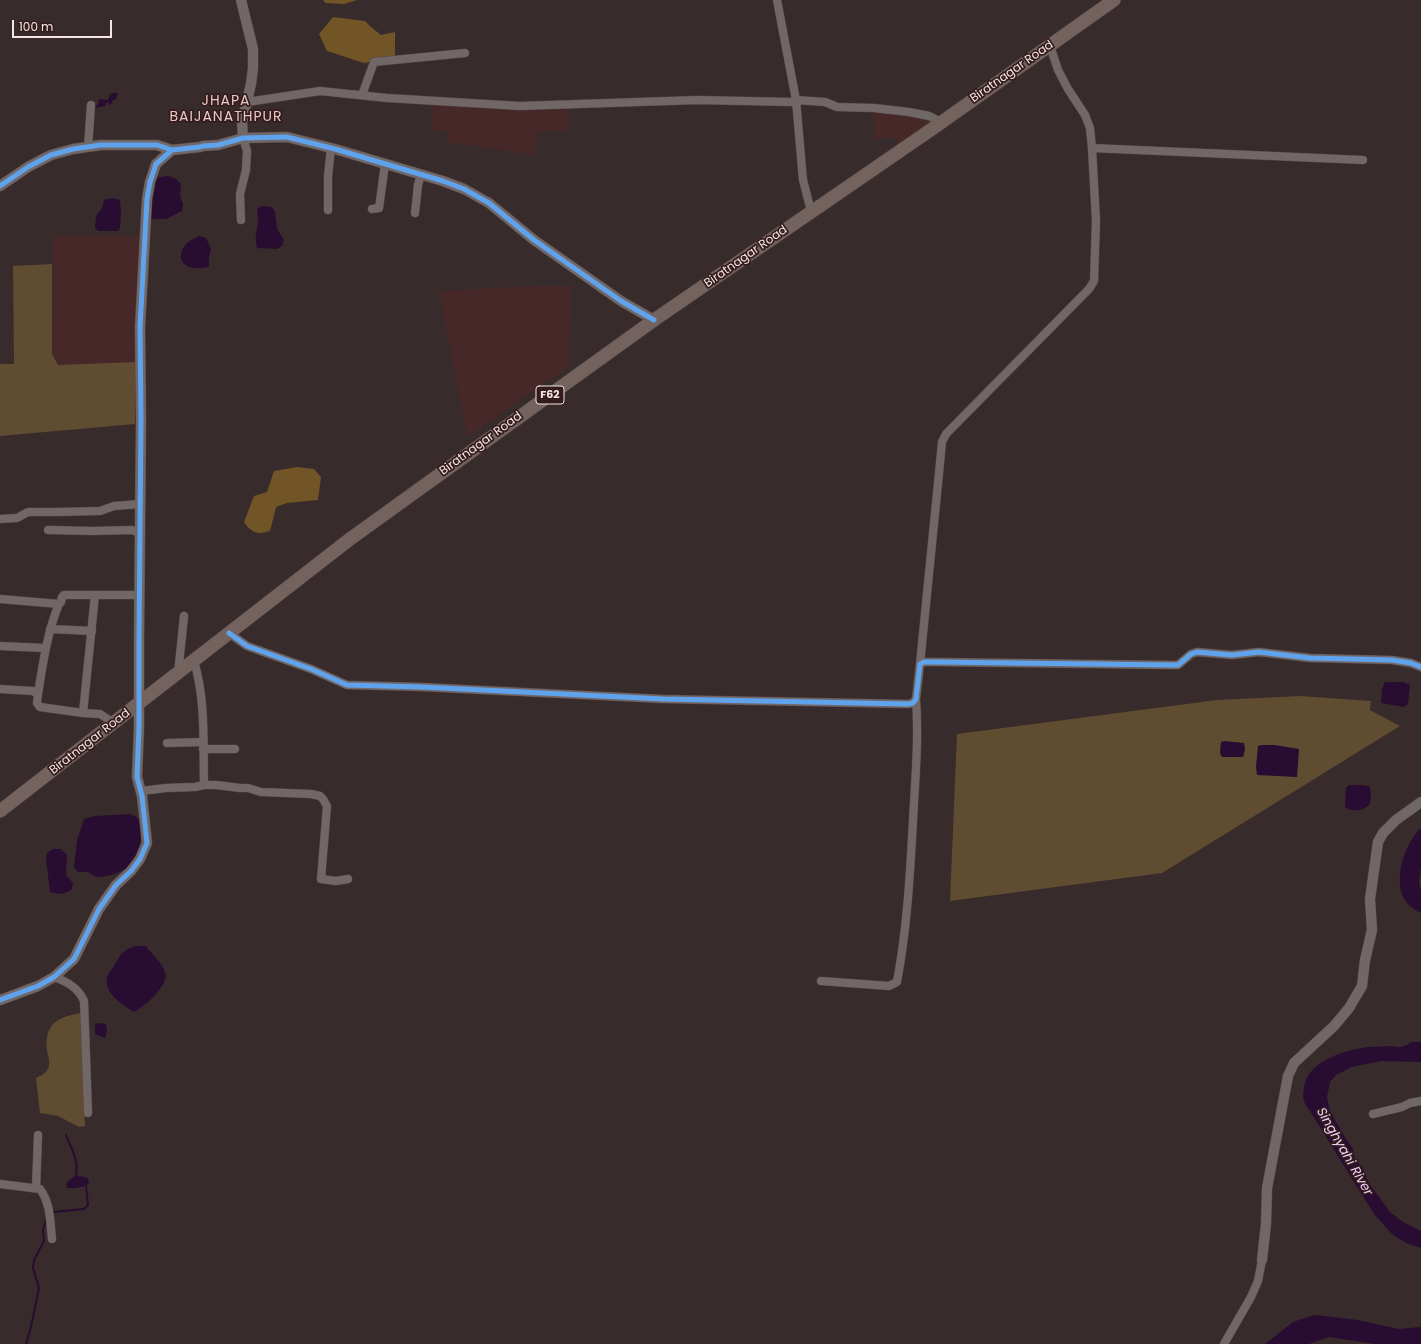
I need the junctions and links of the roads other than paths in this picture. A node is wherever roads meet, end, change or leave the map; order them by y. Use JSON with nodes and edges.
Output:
{"nodes":[{"id":1,"x":241,"y":0,"type":"edge"},
{"id":2,"x":777,"y":0,"type":"edge"},
{"id":3,"x":1114,"y":0,"type":"edge"},
{"id":4,"x":1050,"y":46,"type":"junction"},
{"id":5,"x":465,"y":53,"type":"dead end"},
{"id":6,"x":362,"y":95,"type":"junction"},
{"id":7,"x":796,"y":100,"type":"junction"},
{"id":8,"x":247,"y":102,"type":"junction"},
{"id":9,"x":91,"y":105,"type":"dead end"},
{"id":10,"x":941,"y":122,"type":"junction"},
{"id":11,"x":243,"y":138,"type":"junction"},
{"id":12,"x":157,"y":146,"type":"junction"},
{"id":13,"x":88,"y":147,"type":"junction"},
{"id":14,"x":331,"y":148,"type":"junction"},
{"id":15,"x":1092,"y":148,"type":"junction"},
{"id":16,"x":172,"y":150,"type":"junction"},
{"id":17,"x":1363,"y":160,"type":"dead end"},
{"id":18,"x":156,"y":164,"type":"junction"},
{"id":19,"x":385,"y":164,"type":"junction"},
{"id":20,"x":421,"y":174,"type":"junction"},
{"id":21,"x":0,"y":186,"type":"edge"},
{"id":22,"x":372,"y":209,"type":"dead end"},
{"id":23,"x":328,"y":210,"type":"dead end"},
{"id":24,"x":811,"y":211,"type":"junction"},
{"id":25,"x":415,"y":214,"type":"dead end"},
{"id":26,"x":242,"y":220,"type":"dead end"},
{"id":27,"x":654,"y":320,"type":"junction"},
{"id":28,"x":140,"y":504,"type":"junction"},
{"id":29,"x":0,"y":518,"type":"edge"},
{"id":30,"x":48,"y":530,"type":"dead end"},
{"id":31,"x":140,"y":533,"type":"junction"},
{"id":32,"x":95,"y":595,"type":"junction"},
{"id":33,"x":139,"y":595,"type":"junction"},
{"id":34,"x":0,"y":599,"type":"edge"},
{"id":35,"x":59,"y":604,"type":"junction"},
{"id":36,"x":184,"y":616,"type":"dead end"},
{"id":37,"x":50,"y":629,"type":"junction"},
{"id":38,"x":92,"y":631,"type":"junction"},
{"id":39,"x":229,"y":633,"type":"junction"},
{"id":40,"x":0,"y":646,"type":"edge"},
{"id":41,"x":45,"y":648,"type":"junction"},
{"id":42,"x":194,"y":661,"type":"junction"},
{"id":43,"x":920,"y":664,"type":"junction"},
{"id":44,"x":1421,"y":667,"type":"edge"},
{"id":45,"x":178,"y":674,"type":"junction"},
{"id":46,"x":0,"y":689,"type":"edge"},
{"id":47,"x":38,"y":694,"type":"junction"},
{"id":48,"x":916,"y":699,"type":"junction"},
{"id":49,"x":138,"y":704,"type":"junction"},
{"id":50,"x":82,"y":713,"type":"junction"},
{"id":51,"x":114,"y":723,"type":"junction"},
{"id":52,"x":166,"y":743,"type":"dead end"},
{"id":53,"x":203,"y":746,"type":"junction"},
{"id":54,"x":235,"y":749,"type":"dead end"},
{"id":55,"x":204,"y":785,"type":"junction"},
{"id":56,"x":141,"y":791,"type":"junction"},
{"id":57,"x":1421,"y":802,"type":"edge"},
{"id":58,"x":0,"y":811,"type":"edge"},
{"id":59,"x":348,"y":879,"type":"dead end"},
{"id":60,"x":54,"y":978,"type":"junction"},
{"id":61,"x":821,"y":981,"type":"dead end"},
{"id":62,"x":0,"y":1000,"type":"edge"},
{"id":63,"x":1421,"y":1101,"type":"edge"},
{"id":64,"x":88,"y":1114,"type":"dead end"},
{"id":65,"x":1373,"y":1114,"type":"dead end"},
{"id":66,"x":38,"y":1135,"type":"dead end"},
{"id":67,"x":0,"y":1184,"type":"edge"},
{"id":68,"x":36,"y":1188,"type":"junction"},
{"id":69,"x":52,"y":1239,"type":"dead end"},
{"id":70,"x":1262,"y":1260,"type":"joint"},
{"id":71,"x":1224,"y":1344,"type":"edge"}],
"edges":[{"from":1,"to":8,"type":"street"},
{"from":2,"to":7,"type":"street"},
{"from":3,"to":4,"type":"main road","name":"Biratnagar Road","number":"F62"},
{"from":4,"to":10,"type":"main road","name":"Biratnagar Road","number":"F62"},
{"from":4,"to":15,"type":"street"},
{"from":5,"to":6,"type":"street"},
{"from":6,"to":7,"type":"street"},
{"from":6,"to":8,"type":"street"},
{"from":7,"to":10,"type":"street"},
{"from":7,"to":24,"type":"street"},
{"from":8,"to":11,"type":"street"},
{"from":9,"to":13,"type":"street"},
{"from":10,"to":24,"type":"main road","name":"Biratnagar Road","number":"F62"},
{"from":11,"to":14,"type":"street"},
{"from":11,"to":16,"type":"street"},
{"from":11,"to":26,"type":"street"},
{"from":12,"to":13,"type":"street"},
{"from":12,"to":16,"type":"street"},
{"from":12,"to":18,"type":"street"},
{"from":13,"to":21,"type":"street"},
{"from":14,"to":19,"type":"street"},
{"from":14,"to":23,"type":"street"},
{"from":15,"to":17,"type":"street"},
{"from":15,"to":43,"type":"street"},
{"from":16,"to":18,"type":"street"},
{"from":18,"to":28,"type":"street"},
{"from":19,"to":20,"type":"street"},
{"from":19,"to":22,"type":"street"},
{"from":20,"to":25,"type":"street"},
{"from":20,"to":27,"type":"street"},
{"from":24,"to":27,"type":"main road","name":"Biratnagar Road","number":"F62"},
{"from":27,"to":39,"type":"main road","name":"Biratnagar Road","number":"F62"},
{"from":28,"to":29,"type":"street"},
{"from":28,"to":31,"type":"street"},
{"from":30,"to":31,"type":"street"},
{"from":31,"to":33,"type":"street"},
{"from":32,"to":33,"type":"street"},
{"from":32,"to":35,"type":"street"},
{"from":32,"to":38,"type":"street"},
{"from":33,"to":49,"type":"street"},
{"from":34,"to":35,"type":"street"},
{"from":35,"to":37,"type":"street"},
{"from":36,"to":45,"type":"street"},
{"from":37,"to":38,"type":"street"},
{"from":37,"to":41,"type":"street"},
{"from":38,"to":50,"type":"street"},
{"from":39,"to":42,"type":"main road","name":"Biratnagar Road","number":"F62"},
{"from":39,"to":48,"type":"street"},
{"from":40,"to":41,"type":"street"},
{"from":41,"to":47,"type":"street"},
{"from":42,"to":45,"type":"main road","name":"Biratnagar Road","number":"F62"},
{"from":42,"to":53,"type":"street"},
{"from":43,"to":44,"type":"street"},
{"from":43,"to":48,"type":"street"},
{"from":45,"to":49,"type":"main road","name":"Biratnagar Road","number":"F62"},
{"from":46,"to":47,"type":"street"},
{"from":47,"to":50,"type":"street"},
{"from":48,"to":61,"type":"street"},
{"from":49,"to":51,"type":"main road","name":"Biratnagar Road","number":"F62"},
{"from":49,"to":56,"type":"street"},
{"from":50,"to":51,"type":"street"},
{"from":51,"to":58,"type":"main road","name":"Biratnagar Road","number":"F62"},
{"from":52,"to":53,"type":"street"},
{"from":53,"to":54,"type":"street"},
{"from":53,"to":55,"type":"street"},
{"from":55,"to":56,"type":"street"},
{"from":55,"to":59,"type":"street"},
{"from":56,"to":60,"type":"street"},
{"from":57,"to":70,"type":"street"},
{"from":60,"to":62,"type":"street"},
{"from":60,"to":64,"type":"street"},
{"from":63,"to":65,"type":"street"},
{"from":66,"to":68,"type":"street"},
{"from":67,"to":68,"type":"street"},
{"from":68,"to":69,"type":"street"},
{"from":70,"to":71,"type":"street"}]}
